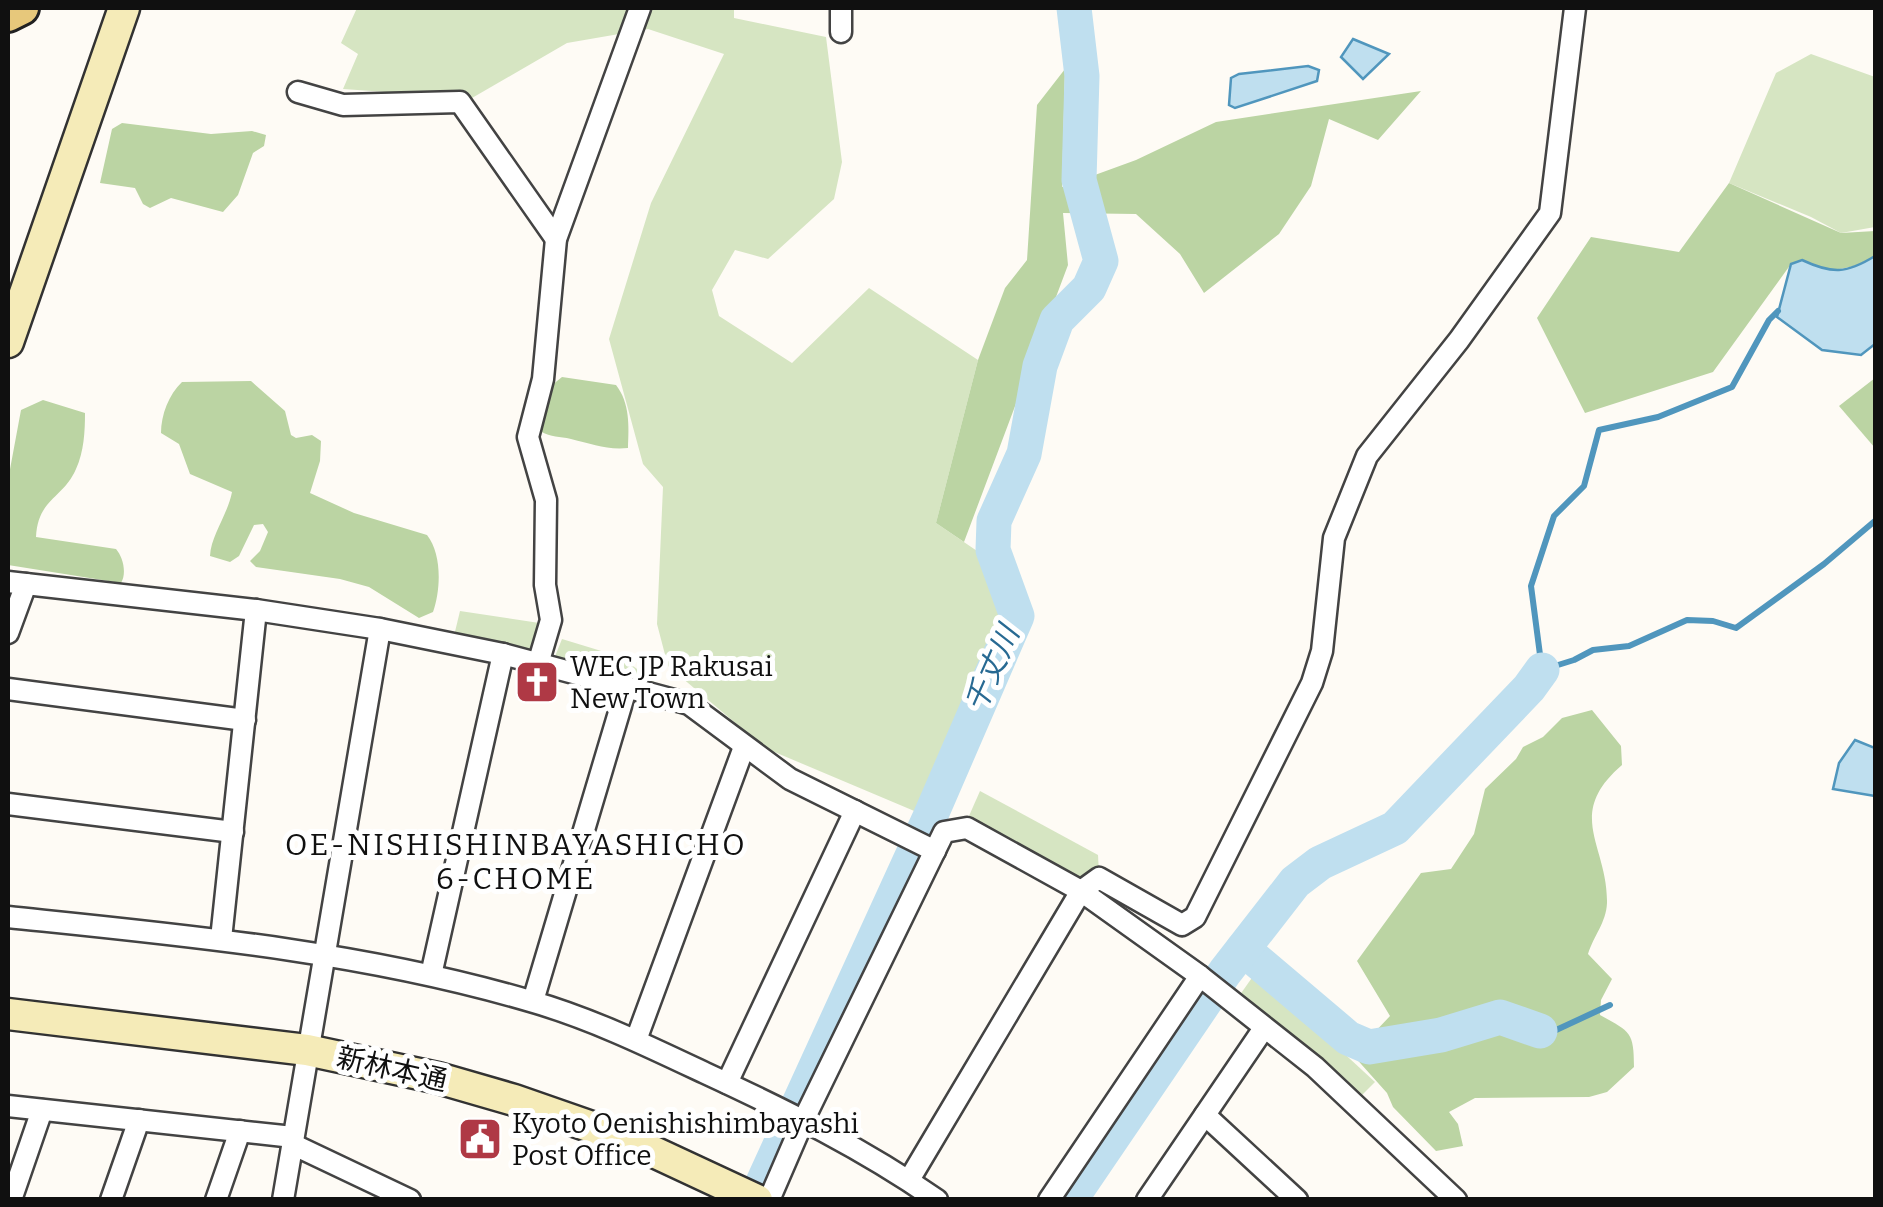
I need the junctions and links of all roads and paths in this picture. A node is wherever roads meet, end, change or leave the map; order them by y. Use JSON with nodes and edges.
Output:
{"nodes":[{"id":1,"x":22,"y":8,"type":"edge"},
{"id":2,"x":124,"y":8,"type":"edge"},
{"id":3,"x":640,"y":8,"type":"edge"},
{"id":4,"x":841,"y":8,"type":"edge"},
{"id":5,"x":1575,"y":8,"type":"edge"},
{"id":6,"x":8,"y":15,"type":"edge"},
{"id":7,"x":841,"y":32,"type":"dead end"},
{"id":8,"x":298,"y":92,"type":"dead end"},
{"id":9,"x":556,"y":238,"type":"junction"},
{"id":10,"x":8,"y":342,"type":"edge"},
{"id":11,"x":17,"y":583,"type":"edge"},
{"id":12,"x":256,"y":610,"type":"junction"},
{"id":13,"x":380,"y":629,"type":"junction"},
{"id":14,"x":8,"y":633,"type":"edge"},
{"id":15,"x":503,"y":654,"type":"junction"},
{"id":16,"x":538,"y":664,"type":"junction"},
{"id":17,"x":8,"y":689,"type":"edge"},
{"id":18,"x":626,"y":689,"type":"junction"},
{"id":19,"x":245,"y":720,"type":"junction"},
{"id":20,"x":744,"y":747,"type":"junction"},
{"id":21,"x":8,"y":804,"type":"edge"},
{"id":22,"x":855,"y":810,"type":"junction"},
{"id":23,"x":233,"y":832,"type":"junction"},
{"id":24,"x":935,"y":851,"type":"junction"},
{"id":25,"x":1081,"y":890,"type":"junction"},
{"id":26,"x":8,"y":917,"type":"edge"},
{"id":27,"x":222,"y":939,"type":"junction"},
{"id":28,"x":323,"y":957,"type":"junction"},
{"id":29,"x":431,"y":975,"type":"junction"},
{"id":30,"x":1200,"y":976,"type":"junction"},
{"id":31,"x":532,"y":1001,"type":"junction"},
{"id":32,"x":8,"y":1014,"type":"edge"},
{"id":33,"x":1264,"y":1028,"type":"junction"},
{"id":34,"x":636,"y":1040,"type":"junction"},
{"id":35,"x":307,"y":1050,"type":"junction"},
{"id":36,"x":727,"y":1083,"type":"junction"},
{"id":37,"x":8,"y":1106,"type":"edge"},
{"id":38,"x":42,"y":1110,"type":"junction"},
{"id":39,"x":1204,"y":1115,"type":"junction"},
{"id":40,"x":804,"y":1119,"type":"junction"},
{"id":41,"x":140,"y":1120,"type":"junction"},
{"id":42,"x":240,"y":1131,"type":"junction"},
{"id":43,"x":293,"y":1141,"type":"junction"},
{"id":44,"x":909,"y":1180,"type":"junction"},
{"id":45,"x":748,"y":1195,"type":"edge"},
{"id":46,"x":10,"y":1200,"type":"edge"},
{"id":47,"x":112,"y":1200,"type":"edge"},
{"id":48,"x":216,"y":1200,"type":"edge"},
{"id":49,"x":283,"y":1200,"type":"edge"},
{"id":50,"x":410,"y":1200,"type":"edge"},
{"id":51,"x":769,"y":1200,"type":"edge"},
{"id":52,"x":937,"y":1200,"type":"edge"},
{"id":53,"x":1049,"y":1200,"type":"edge"},
{"id":54,"x":1147,"y":1200,"type":"edge"},
{"id":55,"x":1297,"y":1200,"type":"edge"},
{"id":56,"x":1456,"y":1200,"type":"edge"}],
"edges":[{"from":1,"to":6,"type":"main road"},
{"from":2,"to":10,"type":"street"},
{"from":3,"to":9,"type":"street"},
{"from":4,"to":7,"type":"street"},
{"from":5,"to":25,"type":"street"},
{"from":8,"to":9,"type":"street"},
{"from":9,"to":16,"type":"street"},
{"from":11,"to":12,"type":"street"},
{"from":11,"to":14,"type":"street"},
{"from":12,"to":13,"type":"street"},
{"from":12,"to":19,"type":"street"},
{"from":13,"to":15,"type":"street"},
{"from":13,"to":28,"type":"street"},
{"from":15,"to":16,"type":"street"},
{"from":15,"to":29,"type":"street"},
{"from":16,"to":18,"type":"street"},
{"from":17,"to":19,"type":"street"},
{"from":18,"to":20,"type":"street"},
{"from":18,"to":31,"type":"street"},
{"from":19,"to":23,"type":"street"},
{"from":20,"to":22,"type":"street"},
{"from":20,"to":34,"type":"street"},
{"from":21,"to":23,"type":"street"},
{"from":22,"to":24,"type":"street"},
{"from":22,"to":36,"type":"street"},
{"from":23,"to":27,"type":"street"},
{"from":24,"to":25,"type":"street"},
{"from":24,"to":40,"type":"street"},
{"from":25,"to":30,"type":"street"},
{"from":25,"to":44,"type":"street"},
{"from":26,"to":27,"type":"street"},
{"from":27,"to":28,"type":"street"},
{"from":28,"to":29,"type":"street"},
{"from":28,"to":35,"type":"street"},
{"from":29,"to":31,"type":"street"},
{"from":30,"to":33,"type":"street"},
{"from":30,"to":53,"type":"street"},
{"from":31,"to":34,"type":"street"},
{"from":32,"to":35,"type":"street","name":"新林本通"},
{"from":33,"to":39,"type":"street"},
{"from":33,"to":56,"type":"street"},
{"from":34,"to":36,"type":"street"},
{"from":35,"to":43,"type":"street"},
{"from":35,"to":45,"type":"street","name":"新林本通"},
{"from":36,"to":40,"type":"street"},
{"from":37,"to":38,"type":"street"},
{"from":38,"to":41,"type":"street"},
{"from":38,"to":46,"type":"street"},
{"from":39,"to":54,"type":"street"},
{"from":39,"to":55,"type":"street"},
{"from":40,"to":44,"type":"street"},
{"from":40,"to":51,"type":"street"},
{"from":41,"to":42,"type":"street"},
{"from":41,"to":47,"type":"street"},
{"from":42,"to":43,"type":"street"},
{"from":42,"to":48,"type":"street"},
{"from":43,"to":49,"type":"street"},
{"from":43,"to":50,"type":"street"},
{"from":44,"to":52,"type":"street"}]}
